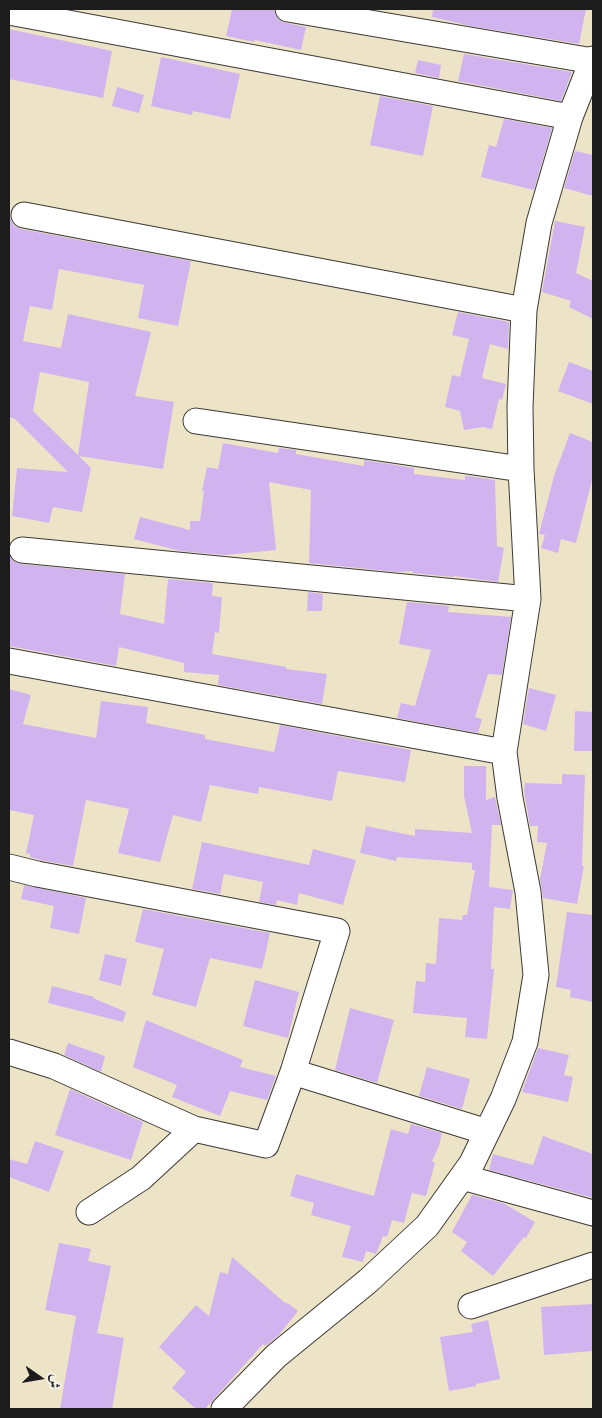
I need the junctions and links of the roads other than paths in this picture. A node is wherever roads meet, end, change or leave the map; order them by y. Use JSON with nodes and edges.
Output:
{"nodes":[{"id":1,"x":288,"y":9,"type":"edge"},
{"id":2,"x":9,"y":12,"type":"edge"},
{"id":3,"x":593,"y":60,"type":"edge"},
{"id":4,"x":570,"y":117,"type":"junction"},
{"id":5,"x":24,"y":215,"type":"dead end"},
{"id":6,"x":524,"y":310,"type":"junction"},
{"id":7,"x":196,"y":421,"type":"dead end"},
{"id":8,"x":521,"y":469,"type":"junction"},
{"id":9,"x":22,"y":550,"type":"dead end"},
{"id":10,"x":528,"y":599,"type":"junction"},
{"id":11,"x":9,"y":661,"type":"edge"},
{"id":12,"x":504,"y":752,"type":"junction"},
{"id":13,"x":9,"y":867,"type":"edge"},
{"id":14,"x":9,"y":1052,"type":"edge"},
{"id":15,"x":293,"y":1072,"type":"junction"},
{"id":16,"x":194,"y":1129,"type":"junction"},
{"id":17,"x":487,"y":1132,"type":"junction"},
{"id":18,"x":462,"y":1176,"type":"junction"},
{"id":19,"x":89,"y":1212,"type":"dead end"},
{"id":20,"x":593,"y":1213,"type":"edge"},
{"id":21,"x":593,"y":1265,"type":"edge"},
{"id":22,"x":471,"y":1306,"type":"dead end"},
{"id":23,"x":224,"y":1409,"type":"edge"}],
"edges":[{"from":1,"to":3,"type":"street"},
{"from":2,"to":4,"type":"street"},
{"from":3,"to":4,"type":"street"},
{"from":4,"to":6,"type":"street"},
{"from":5,"to":6,"type":"street"},
{"from":6,"to":8,"type":"street"},
{"from":7,"to":8,"type":"street"},
{"from":8,"to":10,"type":"street"},
{"from":9,"to":10,"type":"street"},
{"from":10,"to":12,"type":"street"},
{"from":11,"to":12,"type":"street"},
{"from":12,"to":17,"type":"street"},
{"from":13,"to":15,"type":"street"},
{"from":14,"to":16,"type":"street"},
{"from":15,"to":16,"type":"street"},
{"from":15,"to":17,"type":"street"},
{"from":16,"to":19,"type":"street"},
{"from":17,"to":18,"type":"street"},
{"from":18,"to":20,"type":"street"},
{"from":18,"to":23,"type":"street"},
{"from":21,"to":22,"type":"street"}]}
